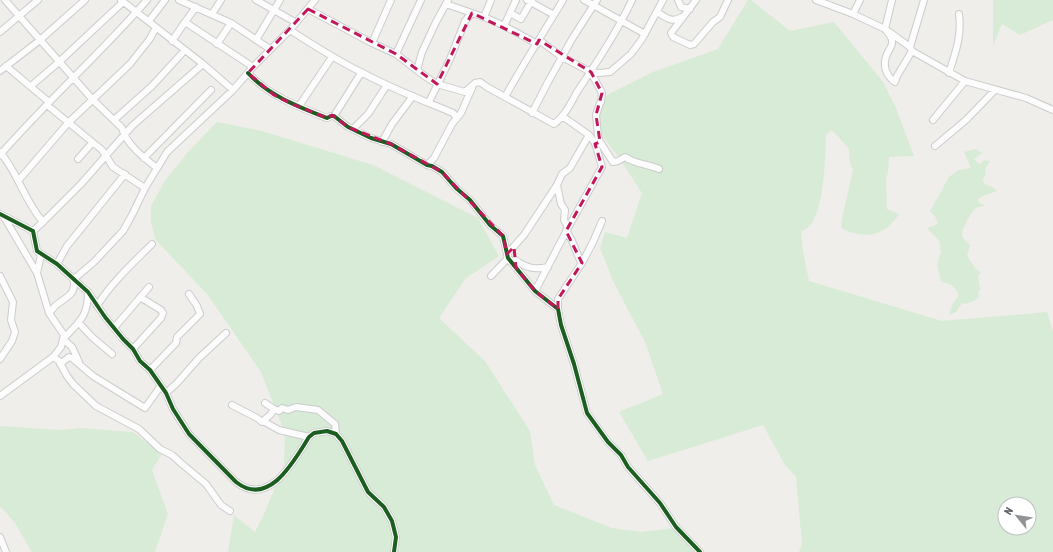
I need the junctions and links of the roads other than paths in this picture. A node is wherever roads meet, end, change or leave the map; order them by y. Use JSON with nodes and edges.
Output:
{"nodes":[{"id":1,"x":5,"y":0,"type":"edge"},
{"id":2,"x":38,"y":0,"type":"edge"},
{"id":3,"x":85,"y":0,"type":"edge"},
{"id":4,"x":147,"y":0,"type":"edge"},
{"id":5,"x":165,"y":0,"type":"edge"},
{"id":6,"x":179,"y":0,"type":"edge"},
{"id":7,"x":221,"y":0,"type":"edge"},
{"id":8,"x":256,"y":0,"type":"edge"},
{"id":9,"x":280,"y":0,"type":"edge"},
{"id":10,"x":315,"y":0,"type":"edge"},
{"id":11,"x":391,"y":0,"type":"edge"},
{"id":12,"x":421,"y":0,"type":"edge"},
{"id":13,"x":491,"y":0,"type":"edge"},
{"id":14,"x":516,"y":0,"type":"edge"},
{"id":15,"x":563,"y":0,"type":"edge"},
{"id":16,"x":584,"y":0,"type":"edge"},
{"id":17,"x":632,"y":0,"type":"edge"},
{"id":18,"x":663,"y":0,"type":"edge"},
{"id":19,"x":678,"y":0,"type":"edge"},
{"id":20,"x":696,"y":0,"type":"edge"},
{"id":21,"x":728,"y":0,"type":"edge"},
{"id":22,"x":816,"y":0,"type":"edge"},
{"id":23,"x":860,"y":0,"type":"edge"},
{"id":24,"x":892,"y":0,"type":"edge"},
{"id":25,"x":924,"y":0,"type":"edge"},
{"id":26,"x":122,"y":1,"type":"edge"},
{"id":27,"x":530,"y":1,"type":"edge"},
{"id":28,"x":447,"y":2,"type":"edge"},
{"id":29,"x":596,"y":3,"type":"edge"},
{"id":30,"x":833,"y":3,"type":"edge"},
{"id":31,"x":196,"y":7,"type":"junction"},
{"id":32,"x":308,"y":9,"type":"junction"},
{"id":33,"x":690,"y":9,"type":"junction"},
{"id":34,"x":274,"y":10,"type":"junction"},
{"id":35,"x":137,"y":12,"type":"junction"},
{"id":36,"x":657,"y":12,"type":"junction"},
{"id":37,"x":472,"y":13,"type":"junction"},
{"id":38,"x":510,"y":13,"type":"junction"},
{"id":39,"x":212,"y":14,"type":"junction"},
{"id":40,"x":853,"y":14,"type":"junction"},
{"id":41,"x":959,"y":14,"type":"dead end"},
{"id":42,"x":554,"y":15,"type":"junction"},
{"id":43,"x":19,"y":16,"type":"junction"},
{"id":44,"x":683,"y":16,"type":"junction"},
{"id":45,"x":484,"y":17,"type":"junction"},
{"id":46,"x":149,"y":21,"type":"junction"},
{"id":47,"x":622,"y":21,"type":"junction"},
{"id":48,"x":185,"y":22,"type":"junction"},
{"id":49,"x":295,"y":22,"type":"junction"},
{"id":50,"x":231,"y":23,"type":"junction"},
{"id":51,"x":504,"y":26,"type":"junction"},
{"id":52,"x":156,"y":28,"type":"junction"},
{"id":53,"x":885,"y":29,"type":"junction"},
{"id":54,"x":290,"y":30,"type":"junction"},
{"id":55,"x":0,"y":32,"type":"edge"},
{"id":56,"x":645,"y":34,"type":"junction"},
{"id":57,"x":40,"y":40,"type":"junction"},
{"id":58,"x":256,"y":40,"type":"junction"},
{"id":59,"x":172,"y":41,"type":"junction"},
{"id":60,"x":538,"y":42,"type":"junction"},
{"id":61,"x":372,"y":43,"type":"junction"},
{"id":62,"x":217,"y":44,"type":"junction"},
{"id":63,"x":270,"y":49,"type":"junction"},
{"id":64,"x":911,"y":49,"type":"junction"},
{"id":65,"x":185,"y":50,"type":"junction"},
{"id":66,"x":396,"y":54,"type":"junction"},
{"id":67,"x":332,"y":57,"type":"junction"},
{"id":68,"x":562,"y":57,"type":"junction"},
{"id":69,"x":59,"y":62,"type":"junction"},
{"id":70,"x":203,"y":64,"type":"junction"},
{"id":71,"x":6,"y":66,"type":"junction"},
{"id":72,"x":253,"y":67,"type":"junction"},
{"id":73,"x":417,"y":70,"type":"junction"},
{"id":74,"x":0,"y":71,"type":"edge"},
{"id":75,"x":590,"y":72,"type":"junction"},
{"id":76,"x":248,"y":73,"type":"junction"},
{"id":77,"x":361,"y":73,"type":"junction"},
{"id":78,"x":950,"y":73,"type":"junction"},
{"id":79,"x":74,"y":78,"type":"junction"},
{"id":80,"x":964,"y":81,"type":"junction"},
{"id":81,"x":437,"y":84,"type":"junction"},
{"id":82,"x":387,"y":85,"type":"junction"},
{"id":83,"x":31,"y":86,"type":"junction"},
{"id":84,"x":472,"y":86,"type":"junction"},
{"id":85,"x":211,"y":90,"type":"dead end"},
{"id":86,"x":233,"y":90,"type":"junction"},
{"id":87,"x":995,"y":90,"type":"junction"},
{"id":88,"x":413,"y":96,"type":"junction"},
{"id":89,"x":505,"y":97,"type":"junction"},
{"id":90,"x":93,"y":100,"type":"junction"},
{"id":91,"x":429,"y":102,"type":"junction"},
{"id":92,"x":48,"y":104,"type":"junction"},
{"id":93,"x":299,"y":106,"type":"junction"},
{"id":94,"x":1053,"y":110,"type":"edge"},
{"id":95,"x":532,"y":113,"type":"junction"},
{"id":96,"x":334,"y":116,"type":"junction"},
{"id":97,"x":562,"y":116,"type":"junction"},
{"id":98,"x":456,"y":118,"type":"junction"},
{"id":99,"x":114,"y":120,"type":"junction"},
{"id":100,"x":933,"y":120,"type":"dead end"},
{"id":101,"x":68,"y":124,"type":"junction"},
{"id":102,"x":353,"y":129,"type":"junction"},
{"id":103,"x":124,"y":135,"type":"junction"},
{"id":104,"x":589,"y":136,"type":"junction"},
{"id":105,"x":382,"y":142,"type":"junction"},
{"id":106,"x":92,"y":143,"type":"junction"},
{"id":107,"x":597,"y":143,"type":"junction"},
{"id":108,"x":935,"y":146,"type":"dead end"},
{"id":109,"x":0,"y":154,"type":"edge"},
{"id":110,"x":105,"y":157,"type":"junction"},
{"id":111,"x":144,"y":158,"type":"junction"},
{"id":112,"x":78,"y":159,"type":"dead end"},
{"id":113,"x":427,"y":165,"type":"junction"},
{"id":114,"x":157,"y":168,"type":"junction"},
{"id":115,"x":659,"y":169,"type":"dead end"},
{"id":116,"x":125,"y":174,"type":"junction"},
{"id":117,"x":18,"y":181,"type":"junction"},
{"id":118,"x":557,"y":185,"type":"junction"},
{"id":119,"x":145,"y":188,"type":"junction"},
{"id":120,"x":2,"y":215,"type":"edge"},
{"id":121,"x":602,"y":221,"type":"dead end"},
{"id":122,"x":43,"y":222,"type":"junction"},
{"id":123,"x":567,"y":229,"type":"junction"},
{"id":124,"x":33,"y":231,"type":"junction"},
{"id":125,"x":152,"y":244,"type":"dead end"},
{"id":126,"x":37,"y":251,"type":"junction"},
{"id":127,"x":508,"y":254,"type":"junction"},
{"id":128,"x":515,"y":260,"type":"junction"},
{"id":129,"x":582,"y":263,"type":"junction"},
{"id":130,"x":57,"y":264,"type":"junction"},
{"id":131,"x":548,"y":266,"type":"junction"},
{"id":132,"x":516,"y":268,"type":"junction"},
{"id":133,"x":36,"y":273,"type":"junction"},
{"id":134,"x":0,"y":276,"type":"edge"},
{"id":135,"x":491,"y":276,"type":"dead end"},
{"id":136,"x":74,"y":279,"type":"junction"},
{"id":137,"x":149,"y":287,"type":"dead end"},
{"id":138,"x":535,"y":291,"type":"junction"},
{"id":139,"x":88,"y":292,"type":"junction"},
{"id":140,"x":189,"y":294,"type":"dead end"},
{"id":141,"x":140,"y":297,"type":"junction"},
{"id":142,"x":97,"y":306,"type":"junction"},
{"id":143,"x":558,"y":309,"type":"junction"},
{"id":144,"x":49,"y":313,"type":"junction"},
{"id":145,"x":79,"y":323,"type":"junction"},
{"id":146,"x":114,"y":328,"type":"junction"},
{"id":147,"x":226,"y":332,"type":"dead end"},
{"id":148,"x":63,"y":339,"type":"junction"},
{"id":149,"x":133,"y":349,"type":"junction"},
{"id":150,"x":112,"y":354,"type":"dead end"},
{"id":151,"x":53,"y":357,"type":"junction"},
{"id":152,"x":0,"y":359,"type":"edge"},
{"id":153,"x":78,"y":362,"type":"junction"},
{"id":154,"x":60,"y":364,"type":"junction"},
{"id":155,"x":150,"y":370,"type":"junction"},
{"id":156,"x":160,"y":387,"type":"junction"},
{"id":157,"x":166,"y":393,"type":"junction"},
{"id":158,"x":0,"y":396,"type":"edge"},
{"id":159,"x":265,"y":403,"type":"dead end"},
{"id":160,"x":232,"y":405,"type":"dead end"},
{"id":161,"x":274,"y":409,"type":"junction"},
{"id":162,"x":263,"y":421,"type":"junction"},
{"id":163,"x":336,"y":434,"type":"junction"},
{"id":164,"x":309,"y":437,"type":"junction"},
{"id":165,"x":230,"y":511,"type":"dead end"},
{"id":166,"x":0,"y":537,"type":"edge"},
{"id":167,"x":6,"y":552,"type":"edge"},
{"id":168,"x":394,"y":552,"type":"edge"},
{"id":169,"x":700,"y":552,"type":"edge"}],
"edges":[{"from":1,"to":43,"type":"street"},
{"from":2,"to":43,"type":"street"},
{"from":3,"to":57,"type":"street"},
{"from":4,"to":35,"type":"street"},
{"from":5,"to":46,"type":"street"},
{"from":6,"to":31,"type":"street"},
{"from":7,"to":39,"type":"street"},
{"from":8,"to":34,"type":"street"},
{"from":9,"to":34,"type":"street"},
{"from":10,"to":32,"type":"street"},
{"from":11,"to":61,"type":"street"},
{"from":12,"to":66,"type":"street"},
{"from":13,"to":45,"type":"street"},
{"from":14,"to":38,"type":"street"},
{"from":15,"to":42,"type":"street"},
{"from":16,"to":29,"type":"street"},
{"from":17,"to":47,"type":"street"},
{"from":18,"to":36,"type":"street"},
{"from":19,"to":33,"type":"street"},
{"from":20,"to":33,"type":"street"},
{"from":21,"to":44,"type":"street"},
{"from":22,"to":30,"type":"street"},
{"from":23,"to":40,"type":"street"},
{"from":24,"to":53,"type":"street"},
{"from":25,"to":64,"type":"street"},
{"from":26,"to":35,"type":"street"},
{"from":26,"to":69,"type":"street"},
{"from":27,"to":38,"type":"street"},
{"from":27,"to":42,"type":"street"},
{"from":28,"to":37,"type":"street"},
{"from":28,"to":73,"type":"street"},
{"from":29,"to":47,"type":"street"},
{"from":29,"to":68,"type":"street"},
{"from":30,"to":40,"type":"street"},
{"from":31,"to":39,"type":"street"},
{"from":31,"to":48,"type":"street"},
{"from":32,"to":49,"type":"street"},
{"from":32,"to":61,"type":"street"},
{"from":33,"to":44,"type":"street"},
{"from":34,"to":49,"type":"street"},
{"from":34,"to":58,"type":"street"},
{"from":35,"to":46,"type":"street"},
{"from":35,"to":79,"type":"street"},
{"from":36,"to":44,"type":"street"},
{"from":36,"to":56,"type":"street"},
{"from":37,"to":45,"type":"street"},
{"from":37,"to":81,"type":"street"},
{"from":38,"to":51,"type":"street"},
{"from":39,"to":50,"type":"street"},
{"from":40,"to":53,"type":"street"},
{"from":41,"to":78,"type":"street"},
{"from":42,"to":60,"type":"street"},
{"from":43,"to":55,"type":"street"},
{"from":43,"to":57,"type":"street"},
{"from":45,"to":51,"type":"street"},
{"from":46,"to":52,"type":"street"},
{"from":47,"to":56,"type":"street"},
{"from":47,"to":75,"type":"street"},
{"from":48,"to":59,"type":"street"},
{"from":48,"to":62,"type":"street"},
{"from":49,"to":54,"type":"street"},
{"from":50,"to":58,"type":"street"},
{"from":50,"to":62,"type":"street"},
{"from":51,"to":60,"type":"street"},
{"from":52,"to":59,"type":"street"},
{"from":52,"to":90,"type":"street"},
{"from":53,"to":64,"type":"street"},
{"from":53,"to":64,"type":"street"},
{"from":54,"to":63,"type":"street"},
{"from":54,"to":67,"type":"street"},
{"from":56,"to":75,"type":"street"},
{"from":57,"to":69,"type":"street"},
{"from":57,"to":71,"type":"street"},
{"from":58,"to":63,"type":"street"},
{"from":59,"to":65,"type":"street"},
{"from":60,"to":68,"type":"street"},
{"from":60,"to":89,"type":"street"},
{"from":61,"to":66,"type":"street"},
{"from":62,"to":72,"type":"street"},
{"from":63,"to":72,"type":"street"},
{"from":64,"to":78,"type":"street"},
{"from":65,"to":70,"type":"street"},
{"from":65,"to":99,"type":"street"},
{"from":66,"to":73,"type":"street"},
{"from":67,"to":77,"type":"street"},
{"from":67,"to":93,"type":"street"},
{"from":68,"to":75,"type":"street"},
{"from":68,"to":95,"type":"street"},
{"from":69,"to":79,"type":"street"},
{"from":69,"to":83,"type":"street"},
{"from":70,"to":86,"type":"street"},
{"from":70,"to":103,"type":"street"},
{"from":71,"to":74,"type":"street"},
{"from":71,"to":83,"type":"street"},
{"from":72,"to":76,"type":"street"},
{"from":73,"to":81,"type":"street"},
{"from":75,"to":97,"type":"street"},
{"from":75,"to":107,"type":"street"},
{"from":76,"to":86,"type":"street"},
{"from":76,"to":93,"type":"street"},
{"from":77,"to":82,"type":"street"},
{"from":77,"to":96,"type":"street"},
{"from":78,"to":80,"type":"street"},
{"from":79,"to":90,"type":"street"},
{"from":79,"to":92,"type":"street"},
{"from":80,"to":87,"type":"street"},
{"from":80,"to":100,"type":"street"},
{"from":81,"to":84,"type":"street"},
{"from":81,"to":91,"type":"street"},
{"from":82,"to":88,"type":"street"},
{"from":82,"to":102,"type":"street"},
{"from":83,"to":92,"type":"street"},
{"from":84,"to":89,"type":"street"},
{"from":84,"to":98,"type":"street"},
{"from":85,"to":111,"type":"street"},
{"from":86,"to":114,"type":"street"},
{"from":87,"to":94,"type":"street"},
{"from":87,"to":108,"type":"street"},
{"from":88,"to":91,"type":"street"},
{"from":88,"to":105,"type":"street"},
{"from":89,"to":95,"type":"street"},
{"from":90,"to":99,"type":"street"},
{"from":90,"to":101,"type":"street"},
{"from":91,"to":98,"type":"street"},
{"from":92,"to":101,"type":"street"},
{"from":92,"to":109,"type":"street"},
{"from":93,"to":96,"type":"street"},
{"from":95,"to":97,"type":"street"},
{"from":96,"to":102,"type":"street"},
{"from":97,"to":104,"type":"street"},
{"from":98,"to":113,"type":"street"},
{"from":99,"to":103,"type":"street"},
{"from":101,"to":106,"type":"street"},
{"from":101,"to":117,"type":"street"},
{"from":102,"to":105,"type":"street"},
{"from":103,"to":110,"type":"street"},
{"from":103,"to":111,"type":"street"},
{"from":104,"to":107,"type":"street"},
{"from":104,"to":118,"type":"street"},
{"from":105,"to":113,"type":"street"},
{"from":106,"to":110,"type":"street"},
{"from":106,"to":112,"type":"street"},
{"from":107,"to":115,"type":"street"},
{"from":107,"to":123,"type":"street"},
{"from":109,"to":117,"type":"street"},
{"from":110,"to":116,"type":"street"},
{"from":110,"to":122,"type":"street"},
{"from":111,"to":114,"type":"street"},
{"from":113,"to":127,"type":"street"},
{"from":114,"to":119,"type":"street"},
{"from":116,"to":119,"type":"street"},
{"from":116,"to":130,"type":"street"},
{"from":117,"to":122,"type":"street"},
{"from":118,"to":123,"type":"street"},
{"from":118,"to":127,"type":"street"},
{"from":119,"to":136,"type":"street"},
{"from":120,"to":124,"type":"street"},
{"from":120,"to":133,"type":"street"},
{"from":121,"to":129,"type":"street"},
{"from":122,"to":124,"type":"street"},
{"from":123,"to":129,"type":"street"},
{"from":123,"to":131,"type":"street"},
{"from":124,"to":126,"type":"street"},
{"from":125,"to":142,"type":"street"},
{"from":126,"to":130,"type":"street"},
{"from":126,"to":133,"type":"street"},
{"from":127,"to":128,"type":"street"},
{"from":127,"to":132,"type":"street"},
{"from":127,"to":135,"type":"street"},
{"from":128,"to":131,"type":"street"},
{"from":128,"to":132,"type":"street"},
{"from":129,"to":143,"type":"street"},
{"from":130,"to":136,"type":"street"},
{"from":131,"to":138,"type":"street"},
{"from":132,"to":138,"type":"street"},
{"from":133,"to":144,"type":"street"},
{"from":134,"to":152,"type":"street"},
{"from":136,"to":139,"type":"street"},
{"from":136,"to":144,"type":"street"},
{"from":137,"to":141,"type":"street"},
{"from":138,"to":143,"type":"street"},
{"from":139,"to":142,"type":"street"},
{"from":139,"to":145,"type":"street"},
{"from":140,"to":155,"type":"street"},
{"from":141,"to":146,"type":"street"},
{"from":141,"to":149,"type":"street"},
{"from":142,"to":146,"type":"street"},
{"from":143,"to":169,"type":"street"},
{"from":144,"to":148,"type":"street"},
{"from":145,"to":148,"type":"street"},
{"from":145,"to":150,"type":"street"},
{"from":146,"to":149,"type":"street"},
{"from":147,"to":157,"type":"street"},
{"from":148,"to":151,"type":"street"},
{"from":148,"to":153,"type":"street"},
{"from":149,"to":155,"type":"street"},
{"from":151,"to":154,"type":"street"},
{"from":151,"to":158,"type":"street"},
{"from":153,"to":154,"type":"street"},
{"from":153,"to":156,"type":"street"},
{"from":154,"to":165,"type":"street"},
{"from":155,"to":156,"type":"street"},
{"from":156,"to":157,"type":"street"},
{"from":157,"to":164,"type":"street"},
{"from":159,"to":161,"type":"street"},
{"from":160,"to":162,"type":"street"},
{"from":161,"to":162,"type":"street"},
{"from":161,"to":163,"type":"street"},
{"from":162,"to":164,"type":"street"},
{"from":163,"to":164,"type":"street"},
{"from":163,"to":168,"type":"street"},
{"from":166,"to":167,"type":"street"}]}
